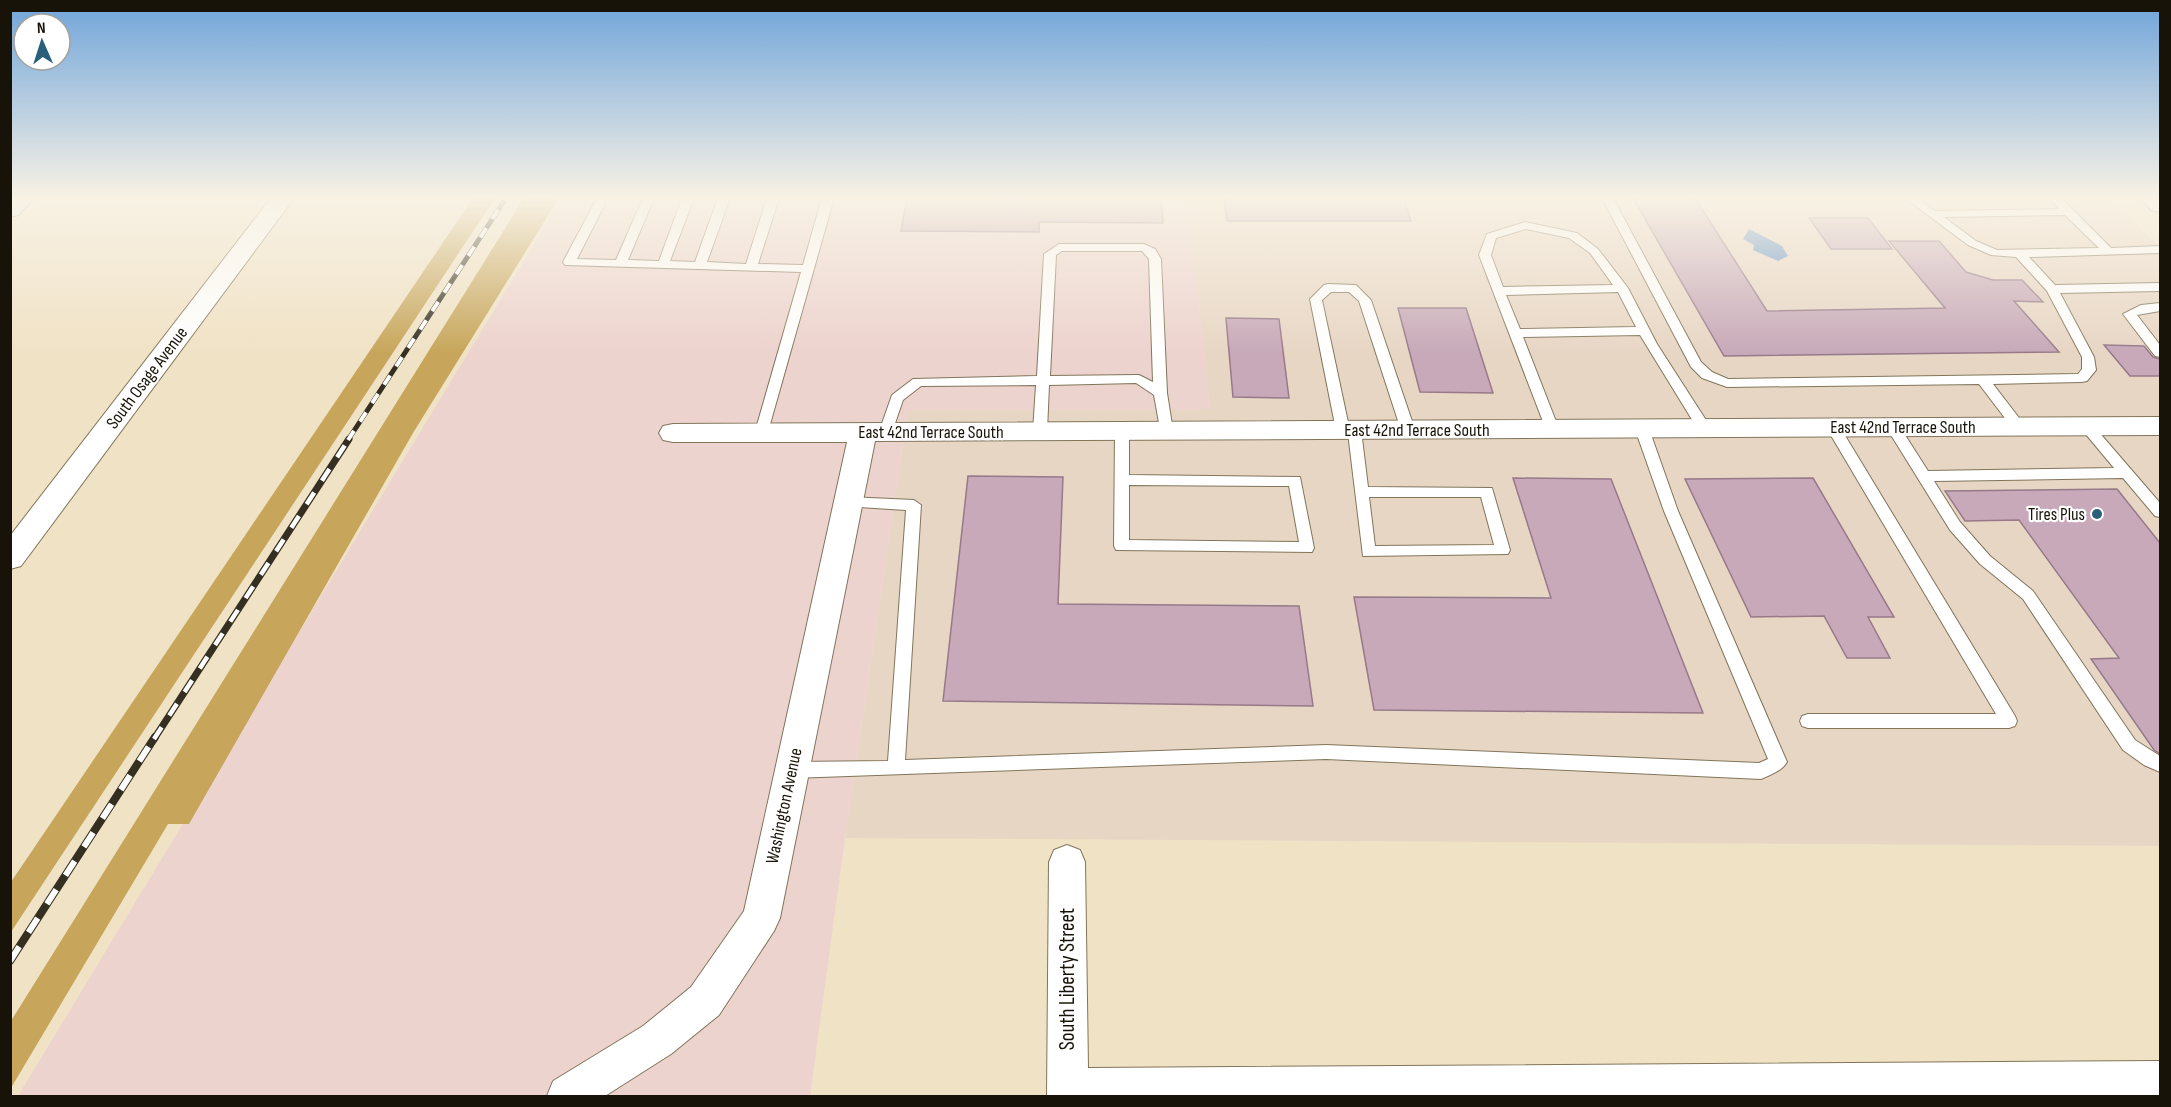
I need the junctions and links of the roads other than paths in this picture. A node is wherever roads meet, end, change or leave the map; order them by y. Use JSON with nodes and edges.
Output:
{"nodes":[{"id":1,"x":244,"y":250,"type":"edge"},
{"id":2,"x":576,"y":250,"type":"edge"},
{"id":3,"x":627,"y":250,"type":"edge"},
{"id":4,"x":669,"y":250,"type":"edge"},
{"id":5,"x":706,"y":250,"type":"edge"},
{"id":6,"x":757,"y":250,"type":"edge"},
{"id":7,"x":814,"y":250,"type":"edge"},
{"id":8,"x":1057,"y":250,"type":"edge"},
{"id":9,"x":1149,"y":250,"type":"edge"},
{"id":10,"x":1487,"y":250,"type":"edge"},
{"id":11,"x":1592,"y":250,"type":"edge"},
{"id":12,"x":1635,"y":250,"type":"edge"},
{"id":13,"x":1987,"y":250,"type":"edge"},
{"id":14,"x":2107,"y":250,"type":"edge"},
{"id":15,"x":2160,"y":250,"type":"edge"},
{"id":16,"x":2109,"y":252,"type":"junction"},
{"id":17,"x":2019,"y":254,"type":"junction"},
{"id":18,"x":621,"y":263,"type":"junction"},
{"id":19,"x":663,"y":265,"type":"junction"},
{"id":20,"x":700,"y":266,"type":"junction"},
{"id":21,"x":751,"y":268,"type":"junction"},
{"id":22,"x":809,"y":269,"type":"junction"},
{"id":23,"x":2160,"y":287,"type":"edge"},
{"id":24,"x":1622,"y":288,"type":"junction"},
{"id":25,"x":2052,"y":289,"type":"junction"},
{"id":26,"x":1499,"y":291,"type":"junction"},
{"id":27,"x":2160,"y":307,"type":"edge"},
{"id":28,"x":1644,"y":331,"type":"junction"},
{"id":29,"x":1515,"y":333,"type":"junction"},
{"id":30,"x":2160,"y":353,"type":"edge"},
{"id":31,"x":1982,"y":379,"type":"junction"},
{"id":32,"x":1043,"y":380,"type":"junction"},
{"id":33,"x":1160,"y":393,"type":"junction"},
{"id":34,"x":2086,"y":426,"type":"junction"},
{"id":35,"x":2160,"y":426,"type":"edge"},
{"id":36,"x":1893,"y":427,"type":"junction"},
{"id":37,"x":2019,"y":427,"type":"junction"},
{"id":38,"x":1704,"y":428,"type":"junction"},
{"id":39,"x":1833,"y":428,"type":"junction"},
{"id":40,"x":1552,"y":429,"type":"junction"},
{"id":41,"x":1642,"y":429,"type":"junction"},
{"id":42,"x":1349,"y":430,"type":"junction"},
{"id":43,"x":1408,"y":430,"type":"junction"},
{"id":44,"x":1040,"y":431,"type":"junction"},
{"id":45,"x":1122,"y":431,"type":"junction"},
{"id":46,"x":1166,"y":431,"type":"junction"},
{"id":47,"x":673,"y":432,"type":"dead end"},
{"id":48,"x":762,"y":432,"type":"junction"},
{"id":49,"x":875,"y":432,"type":"junction"},
{"id":50,"x":2127,"y":473,"type":"junction"},
{"id":51,"x":1924,"y":476,"type":"junction"},
{"id":52,"x":1122,"y":480,"type":"junction"},
{"id":53,"x":1362,"y":492,"type":"junction"},
{"id":54,"x":848,"y":502,"type":"junction"},
{"id":55,"x":2160,"y":512,"type":"edge"},
{"id":56,"x":10,"y":558,"type":"edge"},
{"id":57,"x":1808,"y":721,"type":"dead end"},
{"id":58,"x":2160,"y":764,"type":"edge"},
{"id":59,"x":896,"y":768,"type":"junction"},
{"id":60,"x":792,"y":770,"type":"junction"},
{"id":61,"x":1067,"y":862,"type":"dead end"},
{"id":62,"x":2160,"y":1082,"type":"edge"},
{"id":63,"x":2078,"y":1089,"type":"edge"},
{"id":64,"x":1560,"y":1091,"type":"edge"},
{"id":65,"x":1068,"y":1093,"type":"edge"},
{"id":66,"x":568,"y":1096,"type":"edge"}],
"edges":[{"from":1,"to":56,"type":"street","name":"South Osage Avenue"},
{"from":2,"to":18,"type":"lane"},
{"from":3,"to":18,"type":"lane"},
{"from":4,"to":19,"type":"lane"},
{"from":5,"to":20,"type":"lane"},
{"from":6,"to":21,"type":"lane"},
{"from":7,"to":22,"type":"lane"},
{"from":8,"to":32,"type":"lane"},
{"from":9,"to":33,"type":"lane"},
{"from":10,"to":26,"type":"lane"},
{"from":11,"to":24,"type":"lane"},
{"from":12,"to":31,"type":"lane"},
{"from":13,"to":17,"type":"lane"},
{"from":14,"to":16,"type":"lane"},
{"from":15,"to":16,"type":"lane"},
{"from":16,"to":17,"type":"lane"},
{"from":17,"to":25,"type":"lane"},
{"from":18,"to":19,"type":"lane"},
{"from":19,"to":20,"type":"lane"},
{"from":20,"to":21,"type":"lane"},
{"from":21,"to":22,"type":"lane"},
{"from":22,"to":48,"type":"lane"},
{"from":23,"to":25,"type":"lane"},
{"from":24,"to":26,"type":"lane"},
{"from":24,"to":28,"type":"lane"},
{"from":25,"to":31,"type":"lane"},
{"from":26,"to":29,"type":"lane"},
{"from":27,"to":30,"type":"lane"},
{"from":28,"to":29,"type":"lane"},
{"from":28,"to":38,"type":"lane"},
{"from":29,"to":40,"type":"lane"},
{"from":31,"to":37,"type":"lane"},
{"from":32,"to":33,"type":"lane"},
{"from":32,"to":44,"type":"lane"},
{"from":32,"to":49,"type":"lane"},
{"from":33,"to":46,"type":"lane"},
{"from":34,"to":35,"type":"street","name":"East 42nd Terrace South"},
{"from":34,"to":37,"type":"street","name":"East 42nd Terrace South"},
{"from":34,"to":50,"type":"lane"},
{"from":36,"to":37,"type":"street","name":"East 42nd Terrace South"},
{"from":36,"to":39,"type":"street","name":"East 42nd Terrace South"},
{"from":36,"to":51,"type":"lane"},
{"from":38,"to":39,"type":"street","name":"East 42nd Terrace South"},
{"from":38,"to":41,"type":"street","name":"East 42nd Terrace South"},
{"from":39,"to":57,"type":"lane"},
{"from":40,"to":41,"type":"street","name":"East 42nd Terrace South"},
{"from":40,"to":43,"type":"street","name":"East 42nd Terrace South"},
{"from":41,"to":59,"type":"lane"},
{"from":42,"to":43,"type":"street","name":"East 42nd Terrace South"},
{"from":42,"to":43,"type":"lane"},
{"from":42,"to":46,"type":"street","name":"East 42nd Terrace South"},
{"from":42,"to":53,"type":"lane"},
{"from":44,"to":45,"type":"street","name":"East 42nd Terrace South"},
{"from":44,"to":49,"type":"street","name":"East 42nd Terrace South"},
{"from":45,"to":46,"type":"street","name":"East 42nd Terrace South"},
{"from":45,"to":52,"type":"lane"},
{"from":47,"to":48,"type":"street","name":"East 42nd Terrace South"},
{"from":48,"to":49,"type":"street","name":"East 42nd Terrace South"},
{"from":49,"to":54,"type":"street","name":"Washington Avenue"},
{"from":50,"to":51,"type":"lane"},
{"from":50,"to":55,"type":"lane"},
{"from":51,"to":58,"type":"lane"},
{"from":52,"to":52,"type":"lane"},
{"from":53,"to":53,"type":"lane"},
{"from":54,"to":59,"type":"lane"},
{"from":54,"to":60,"type":"street","name":"Washington Avenue"},
{"from":59,"to":60,"type":"lane"},
{"from":60,"to":66,"type":"street","name":"Washington Avenue"},
{"from":61,"to":65,"type":"street","name":"South Liberty Street"},
{"from":62,"to":63,"type":"street"},
{"from":63,"to":64,"type":"street"},
{"from":64,"to":65,"type":"street"}]}
